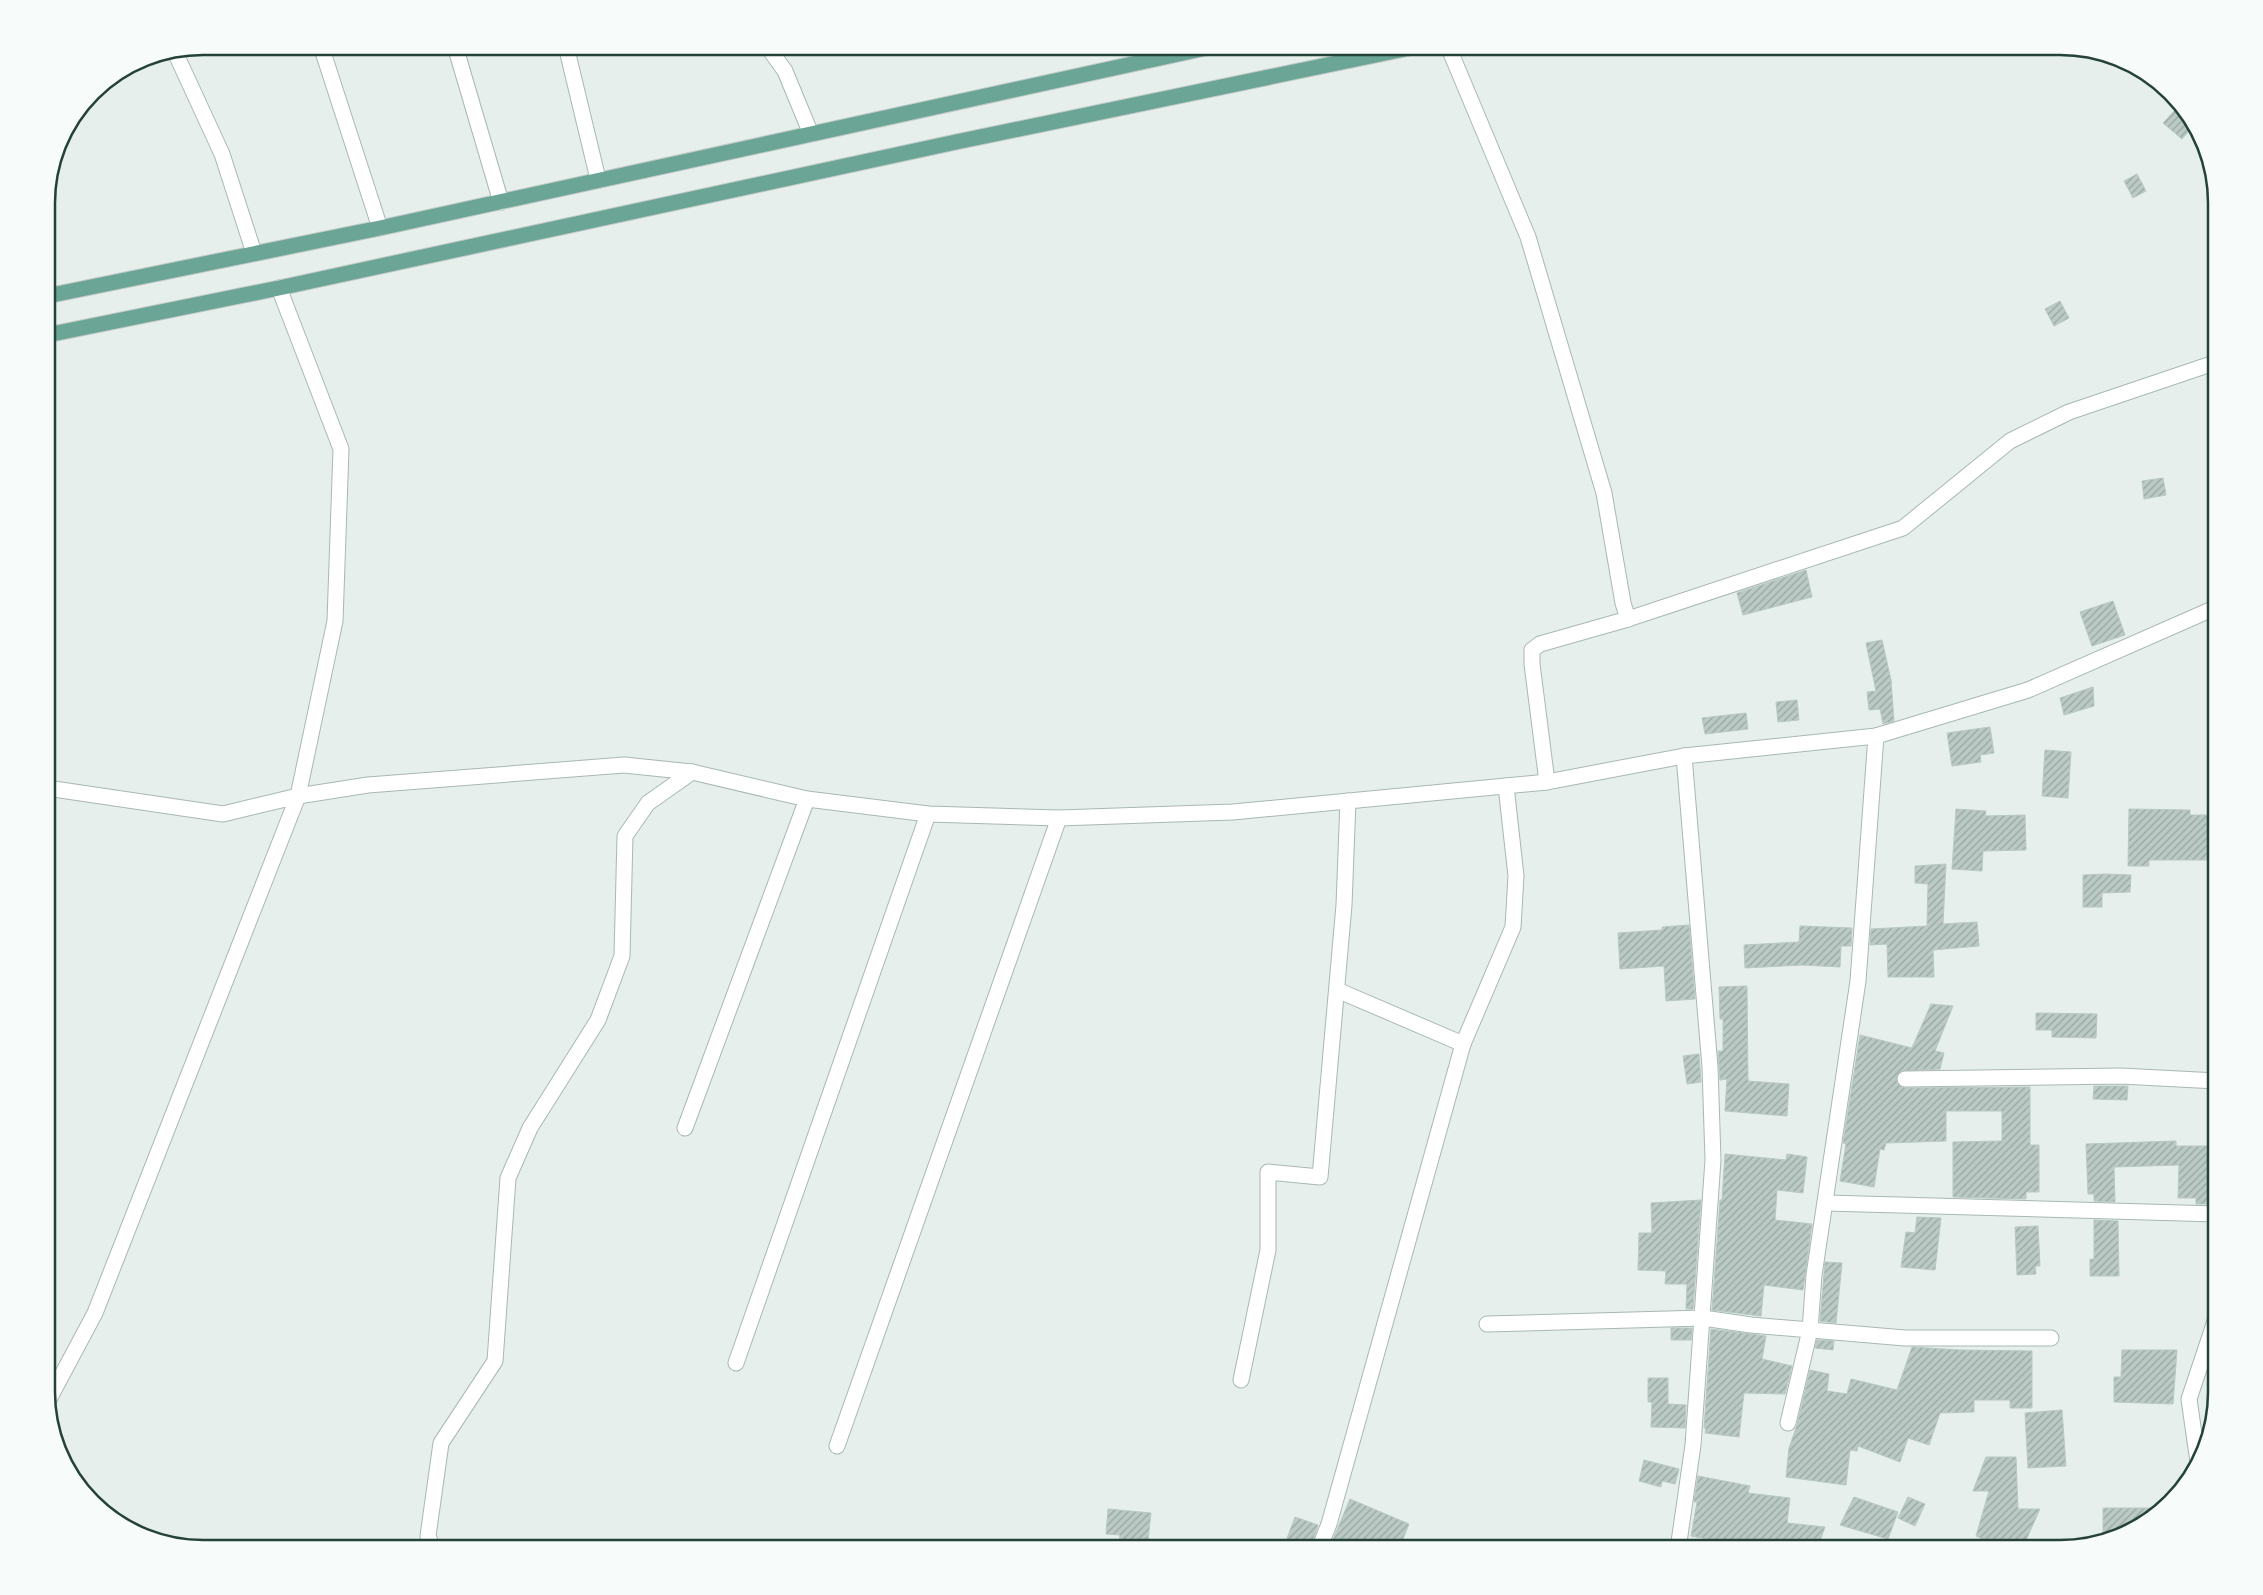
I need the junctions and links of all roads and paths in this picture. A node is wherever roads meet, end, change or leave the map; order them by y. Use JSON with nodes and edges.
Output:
{"nodes":[{"id":1,"x":324,"y":55,"type":"edge"},
{"id":2,"x":458,"y":55,"type":"edge"},
{"id":3,"x":568,"y":55,"type":"edge"},
{"id":4,"x":773,"y":55,"type":"edge"},
{"id":5,"x":1140,"y":55,"type":"edge"},
{"id":6,"x":1376,"y":55,"type":"edge"},
{"id":7,"x":1452,"y":55,"type":"edge"},
{"id":8,"x":178,"y":58,"type":"edge"},
{"id":9,"x":812,"y":134,"type":"junction"},
{"id":10,"x":598,"y":179,"type":"junction"},
{"id":11,"x":500,"y":202,"type":"junction"},
{"id":12,"x":380,"y":228,"type":"junction"},
{"id":13,"x":254,"y":253,"type":"junction"},
{"id":14,"x":279,"y":288,"type":"junction"},
{"id":15,"x":55,"y":294,"type":"edge"},
{"id":16,"x":55,"y":333,"type":"edge"},
{"id":17,"x":2208,"y":365,"type":"edge"},
{"id":18,"x":2208,"y":611,"type":"edge"},
{"id":19,"x":1628,"y":619,"type":"junction"},
{"id":20,"x":1876,"y":736,"type":"junction"},
{"id":21,"x":1684,"y":756,"type":"junction"},
{"id":22,"x":692,"y":772,"type":"junction"},
{"id":23,"x":1547,"y":782,"type":"junction"},
{"id":24,"x":1506,"y":786,"type":"junction"},
{"id":25,"x":55,"y":789,"type":"edge"},
{"id":26,"x":298,"y":796,"type":"junction"},
{"id":27,"x":807,"y":799,"type":"junction"},
{"id":28,"x":1348,"y":801,"type":"junction"},
{"id":29,"x":928,"y":814,"type":"junction"},
{"id":30,"x":1059,"y":818,"type":"junction"},
{"id":31,"x":1337,"y":990,"type":"junction"},
{"id":32,"x":1462,"y":1044,"type":"junction"},
{"id":33,"x":1905,"y":1079,"type":"dead end"},
{"id":34,"x":2208,"y":1081,"type":"edge"},
{"id":35,"x":685,"y":1128,"type":"dead end"},
{"id":36,"x":1826,"y":1203,"type":"junction"},
{"id":37,"x":2208,"y":1214,"type":"edge"},
{"id":38,"x":1704,"y":1318,"type":"junction"},
{"id":39,"x":1487,"y":1324,"type":"dead end"},
{"id":40,"x":1810,"y":1330,"type":"junction"},
{"id":41,"x":2051,"y":1338,"type":"dead end"},
{"id":42,"x":2208,"y":1342,"type":"edge"},
{"id":43,"x":736,"y":1363,"type":"dead end"},
{"id":44,"x":1241,"y":1380,"type":"dead end"},
{"id":45,"x":55,"y":1388,"type":"edge"},
{"id":46,"x":1788,"y":1423,"type":"dead end"},
{"id":47,"x":837,"y":1446,"type":"dead end"},
{"id":48,"x":2196,"y":1449,"type":"edge"},
{"id":49,"x":430,"y":1540,"type":"edge"},
{"id":50,"x":1323,"y":1540,"type":"edge"},
{"id":51,"x":1679,"y":1540,"type":"edge"}],
"edges":[{"from":1,"to":12,"type":"street"},
{"from":2,"to":11,"type":"street"},
{"from":3,"to":10,"type":"street"},
{"from":4,"to":9,"type":"street"},
{"from":5,"to":9,"type":"main road"},
{"from":6,"to":14,"type":"main road"},
{"from":7,"to":19,"type":"street"},
{"from":8,"to":13,"type":"street"},
{"from":9,"to":10,"type":"main road"},
{"from":10,"to":11,"type":"main road"},
{"from":11,"to":12,"type":"main road"},
{"from":12,"to":13,"type":"main road"},
{"from":13,"to":15,"type":"main road"},
{"from":14,"to":16,"type":"main road"},
{"from":14,"to":26,"type":"street"},
{"from":17,"to":19,"type":"street"},
{"from":18,"to":20,"type":"street"},
{"from":19,"to":23,"type":"street"},
{"from":20,"to":21,"type":"street"},
{"from":20,"to":36,"type":"street"},
{"from":21,"to":23,"type":"street"},
{"from":21,"to":38,"type":"street"},
{"from":22,"to":26,"type":"street"},
{"from":22,"to":27,"type":"street"},
{"from":22,"to":49,"type":"street"},
{"from":23,"to":24,"type":"street"},
{"from":24,"to":28,"type":"street"},
{"from":24,"to":32,"type":"street"},
{"from":25,"to":26,"type":"street"},
{"from":26,"to":45,"type":"street"},
{"from":27,"to":29,"type":"street"},
{"from":27,"to":35,"type":"street"},
{"from":28,"to":30,"type":"street"},
{"from":28,"to":31,"type":"street"},
{"from":29,"to":30,"type":"street"},
{"from":29,"to":43,"type":"street"},
{"from":30,"to":47,"type":"street"},
{"from":31,"to":32,"type":"street"},
{"from":31,"to":44,"type":"street"},
{"from":32,"to":50,"type":"street"},
{"from":33,"to":34,"type":"street"},
{"from":36,"to":37,"type":"street"},
{"from":36,"to":40,"type":"street"},
{"from":38,"to":39,"type":"street"},
{"from":38,"to":40,"type":"street"},
{"from":38,"to":51,"type":"street"},
{"from":40,"to":41,"type":"street"},
{"from":40,"to":46,"type":"street"},
{"from":42,"to":48,"type":"street"}]}
